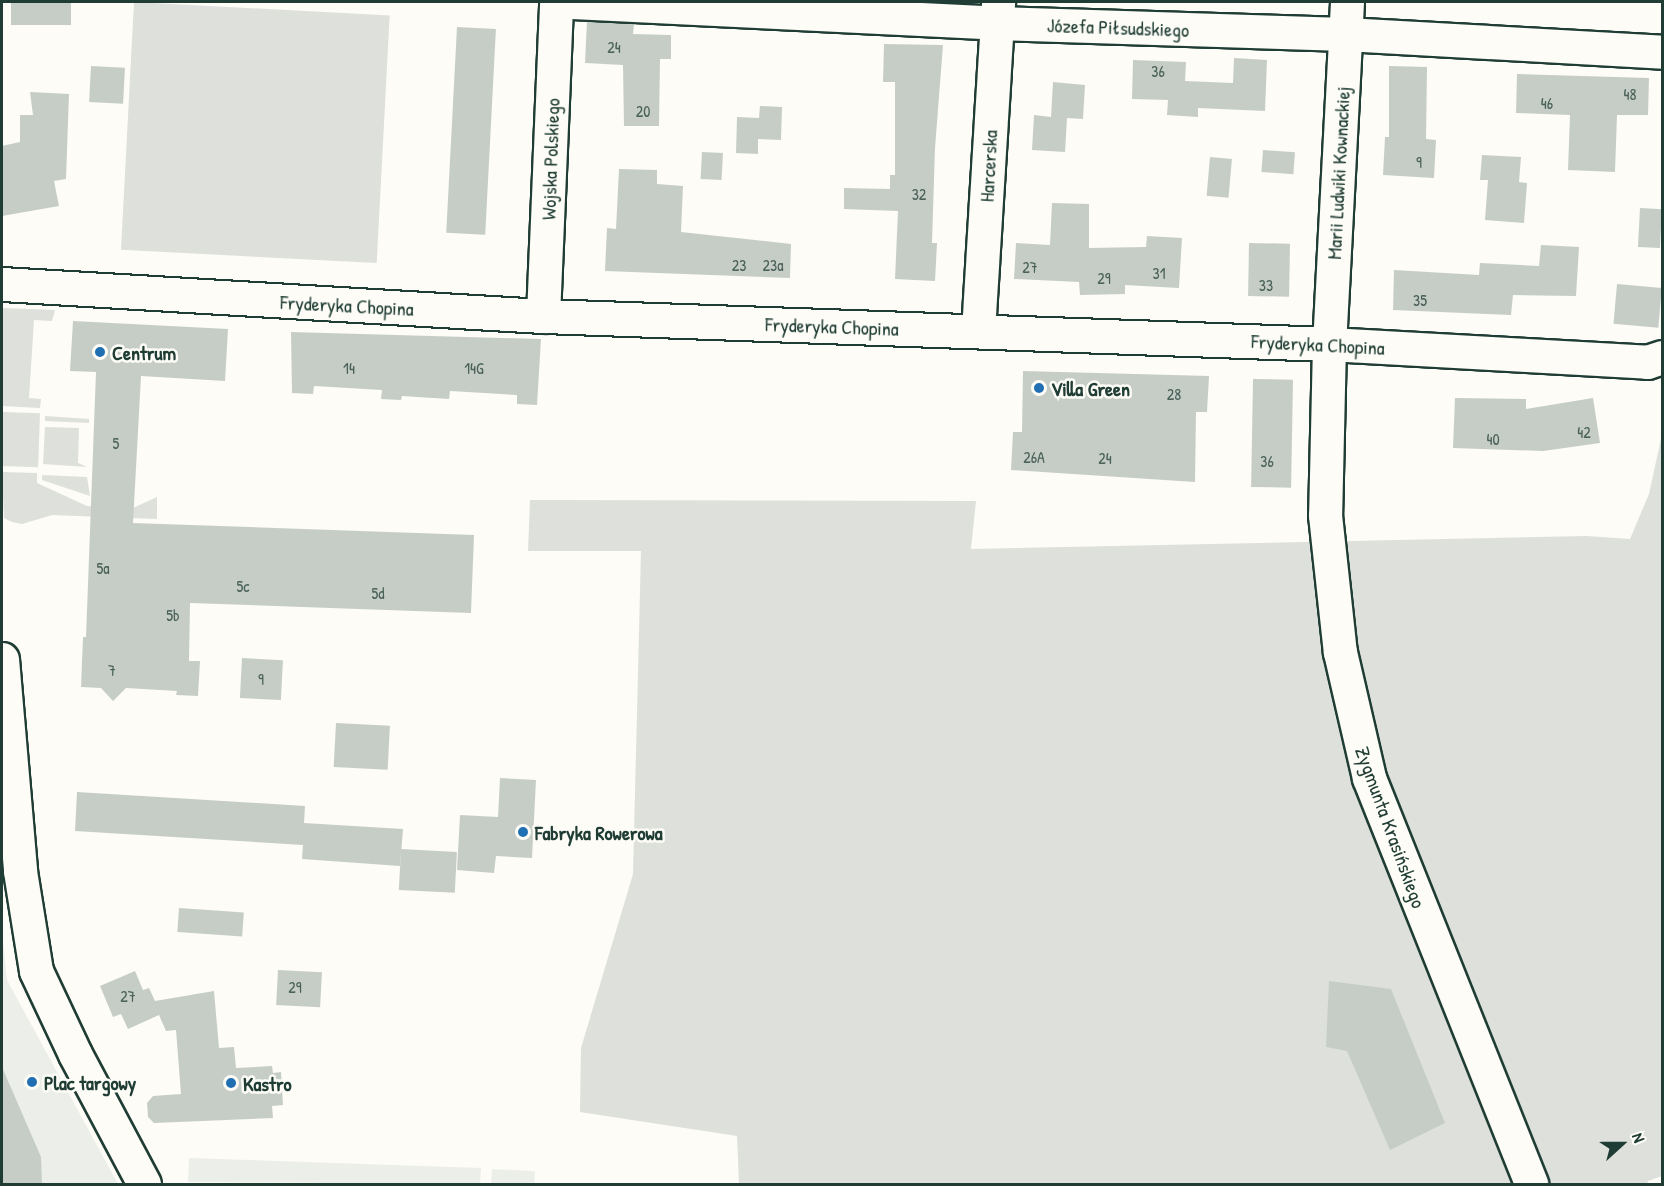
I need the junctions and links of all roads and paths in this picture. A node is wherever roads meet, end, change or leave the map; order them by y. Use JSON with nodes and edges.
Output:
{"nodes":[{"id":1,"x":556,"y":2,"type":"edge"},
{"id":2,"x":573,"y":2,"type":"edge"},
{"id":3,"x":1347,"y":2,"type":"edge"},
{"id":4,"x":997,"y":12,"type":"edge"},
{"id":5,"x":1346,"y":33,"type":"junction"},
{"id":6,"x":1662,"y":52,"type":"edge"},
{"id":7,"x":2,"y":284,"type":"edge"},
{"id":8,"x":543,"y":316,"type":"junction"},
{"id":9,"x":978,"y":331,"type":"junction"},
{"id":10,"x":1329,"y":344,"type":"junction"},
{"id":11,"x":1662,"y":357,"type":"edge"},
{"id":12,"x":2,"y":659,"type":"edge"},
{"id":13,"x":144,"y":1185,"type":"edge"},
{"id":14,"x":1531,"y":1185,"type":"edge"}],
"edges":[{"from":1,"to":8,"type":"street","name":"Wojska Polskiego"},
{"from":2,"to":4,"type":"street","name":"Józefa Piłsudskiego"},
{"from":3,"to":5,"type":"street","name":"Marii Ludwiki Kownackiej"},
{"from":4,"to":5,"type":"street","name":"Józefa Piłsudskiego"},
{"from":4,"to":9,"type":"street","name":"Harcerska"},
{"from":5,"to":6,"type":"street","name":"Józefa Piłsudskiego"},
{"from":5,"to":10,"type":"street","name":"Marii Ludwiki Kownackiej"},
{"from":7,"to":8,"type":"street","name":"Fryderyka Chopina"},
{"from":8,"to":9,"type":"street","name":"Fryderyka Chopina"},
{"from":9,"to":10,"type":"street","name":"Fryderyka Chopina"},
{"from":10,"to":11,"type":"street","name":"Fryderyka Chopina"},
{"from":10,"to":14,"type":"street","name":"Zygmunta Krasińskiego"},
{"from":12,"to":13,"type":"street"}]}
